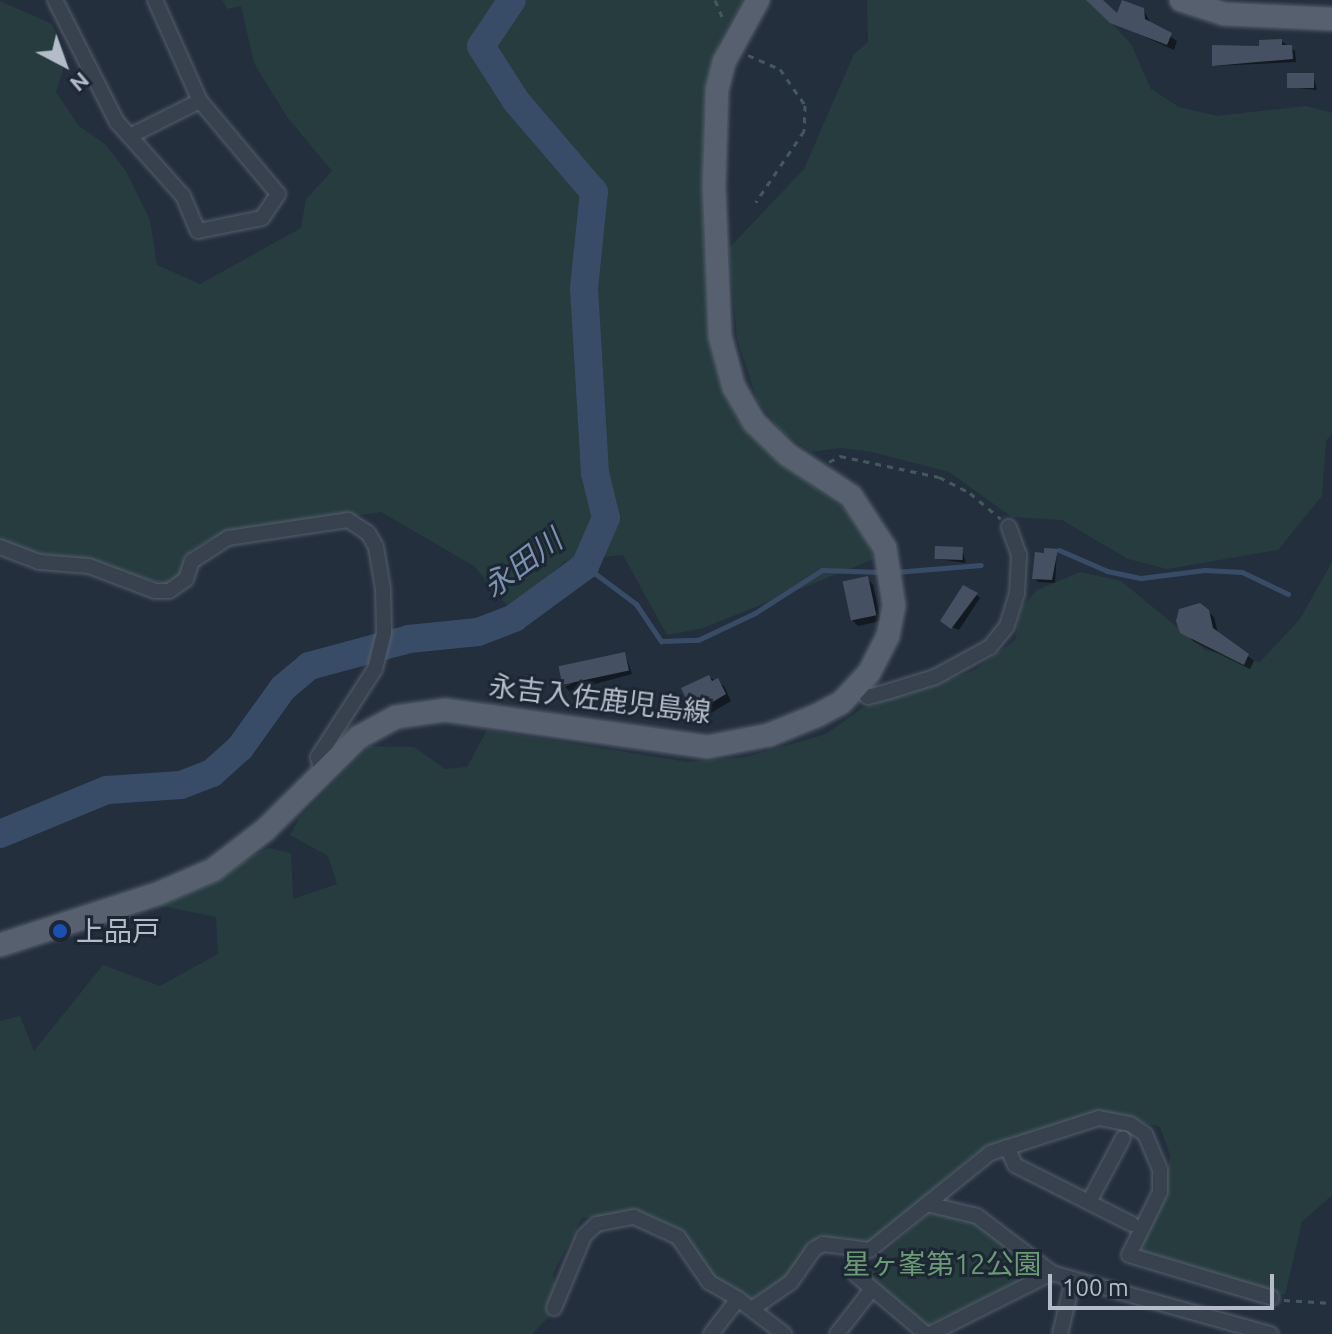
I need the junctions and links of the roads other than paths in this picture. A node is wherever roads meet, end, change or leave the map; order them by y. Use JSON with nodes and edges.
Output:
{"nodes":[{"id":1,"x":55,"y":0,"type":"edge"},
{"id":2,"x":155,"y":0,"type":"edge"},
{"id":3,"x":758,"y":0,"type":"edge"},
{"id":4,"x":1181,"y":0,"type":"edge"},
{"id":5,"x":1332,"y":19,"type":"edge"},
{"id":6,"x":200,"y":101,"type":"junction"},
{"id":7,"x":130,"y":136,"type":"junction"},
{"id":8,"x":1009,"y":527,"type":"road end"},
{"id":9,"x":0,"y":547,"type":"edge"},
{"id":10,"x":864,"y":680,"type":"junction"},
{"id":11,"x":321,"y":769,"type":"junction"},
{"id":12,"x":0,"y":945,"type":"edge"},
{"id":13,"x":1123,"y":1138,"type":"dead end"},
{"id":14,"x":1007,"y":1147,"type":"junction"},
{"id":15,"x":1089,"y":1202,"type":"junction"},
{"id":16,"x":927,"y":1204,"type":"junction"},
{"id":17,"x":1132,"y":1224,"type":"dead end"},
{"id":18,"x":859,"y":1251,"type":"junction"},
{"id":19,"x":1052,"y":1273,"type":"junction"},
{"id":20,"x":1073,"y":1280,"type":"junction"},
{"id":21,"x":872,"y":1289,"type":"junction"},
{"id":22,"x":1272,"y":1298,"type":"road end"},
{"id":23,"x":738,"y":1299,"type":"junction"},
{"id":24,"x":554,"y":1308,"type":"dead end"},
{"id":25,"x":752,"y":1309,"type":"junction"},
{"id":26,"x":711,"y":1334,"type":"edge"},
{"id":27,"x":784,"y":1334,"type":"edge"},
{"id":28,"x":837,"y":1334,"type":"edge"},
{"id":29,"x":928,"y":1334,"type":"edge"},
{"id":30,"x":1060,"y":1334,"type":"edge"},
{"id":31,"x":1271,"y":1334,"type":"edge"}],
"edges":[{"from":1,"to":7,"type":"street"},
{"from":2,"to":6,"type":"street"},
{"from":3,"to":10,"type":"main road","name":"永吉入佐鹿児島線"},
{"from":4,"to":5,"type":"main road"},
{"from":6,"to":7,"type":"street"},
{"from":6,"to":7,"type":"street"},
{"from":8,"to":10,"type":"street"},
{"from":9,"to":11,"type":"street"},
{"from":10,"to":11,"type":"main road","name":"永吉入佐鹿児島線"},
{"from":11,"to":12,"type":"main road","name":"永吉入佐鹿児島線"},
{"from":13,"to":15,"type":"street"},
{"from":14,"to":15,"type":"street"},
{"from":14,"to":16,"type":"street"},
{"from":14,"to":22,"type":"street"},
{"from":15,"to":17,"type":"street"},
{"from":16,"to":18,"type":"street"},
{"from":16,"to":19,"type":"street"},
{"from":18,"to":21,"type":"street"},
{"from":18,"to":25,"type":"street"},
{"from":19,"to":20,"type":"street"},
{"from":19,"to":29,"type":"street"},
{"from":20,"to":30,"type":"street"},
{"from":20,"to":31,"type":"street"},
{"from":21,"to":28,"type":"street"},
{"from":21,"to":29,"type":"street"},
{"from":23,"to":24,"type":"street"},
{"from":23,"to":25,"type":"street"},
{"from":23,"to":26,"type":"street"},
{"from":25,"to":27,"type":"street"}]}
